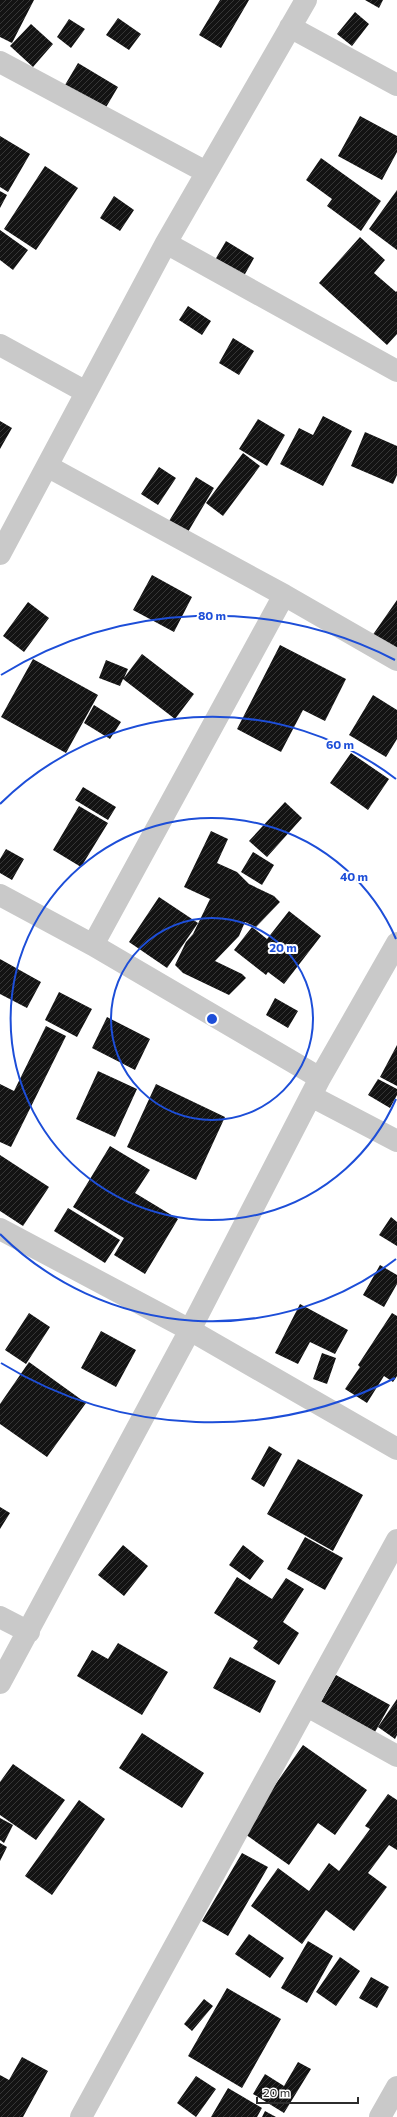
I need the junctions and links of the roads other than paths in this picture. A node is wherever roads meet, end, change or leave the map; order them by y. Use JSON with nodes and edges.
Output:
{"nodes":[{"id":1,"x":306,"y":0,"type":"edge"},
{"id":2,"x":290,"y":27,"type":"junction"},
{"id":3,"x":0,"y":62,"type":"edge"},
{"id":4,"x":397,"y":85,"type":"edge"},
{"id":5,"x":206,"y":172,"type":"junction"},
{"id":6,"x":166,"y":243,"type":"junction"},
{"id":7,"x":0,"y":345,"type":"edge"},
{"id":8,"x":397,"y":371,"type":"edge"},
{"id":9,"x":86,"y":392,"type":"junction"},
{"id":10,"x":47,"y":466,"type":"junction"},
{"id":11,"x":0,"y":554,"type":"edge"},
{"id":12,"x":284,"y":595,"type":"junction"},
{"id":13,"x":397,"y":660,"type":"edge"},
{"id":14,"x":0,"y":895,"type":"edge"},
{"id":15,"x":397,"y":943,"type":"edge"},
{"id":16,"x":93,"y":945,"type":"junction"},
{"id":17,"x":315,"y":1087,"type":"junction"},
{"id":18,"x":397,"y":1142,"type":"edge"},
{"id":19,"x":0,"y":1229,"type":"edge"},
{"id":20,"x":190,"y":1330,"type":"junction"},
{"id":21,"x":397,"y":1450,"type":"edge"},
{"id":22,"x":397,"y":1540,"type":"edge"},
{"id":23,"x":0,"y":1617,"type":"edge"},
{"id":24,"x":29,"y":1632,"type":"junction"},
{"id":25,"x":0,"y":1683,"type":"edge"},
{"id":26,"x":307,"y":1706,"type":"junction"},
{"id":27,"x":397,"y":1756,"type":"edge"},
{"id":28,"x":397,"y":2087,"type":"edge"},
{"id":29,"x":81,"y":2117,"type":"edge"},
{"id":30,"x":380,"y":2117,"type":"edge"}],
"edges":[{"from":1,"to":2,"type":"street"},
{"from":2,"to":4,"type":"street"},
{"from":2,"to":5,"type":"street"},
{"from":3,"to":5,"type":"street"},
{"from":5,"to":6,"type":"street"},
{"from":6,"to":8,"type":"street"},
{"from":6,"to":9,"type":"street"},
{"from":7,"to":9,"type":"street"},
{"from":9,"to":10,"type":"street"},
{"from":10,"to":11,"type":"street"},
{"from":10,"to":12,"type":"street"},
{"from":12,"to":13,"type":"street"},
{"from":12,"to":16,"type":"street"},
{"from":14,"to":16,"type":"street"},
{"from":15,"to":17,"type":"street"},
{"from":16,"to":17,"type":"street"},
{"from":17,"to":18,"type":"street"},
{"from":17,"to":20,"type":"street"},
{"from":19,"to":20,"type":"street"},
{"from":20,"to":21,"type":"street"},
{"from":20,"to":24,"type":"street"},
{"from":22,"to":26,"type":"street"},
{"from":23,"to":24,"type":"street"},
{"from":24,"to":25,"type":"street"},
{"from":26,"to":27,"type":"street"},
{"from":26,"to":29,"type":"street"},
{"from":28,"to":30,"type":"street"}]}
